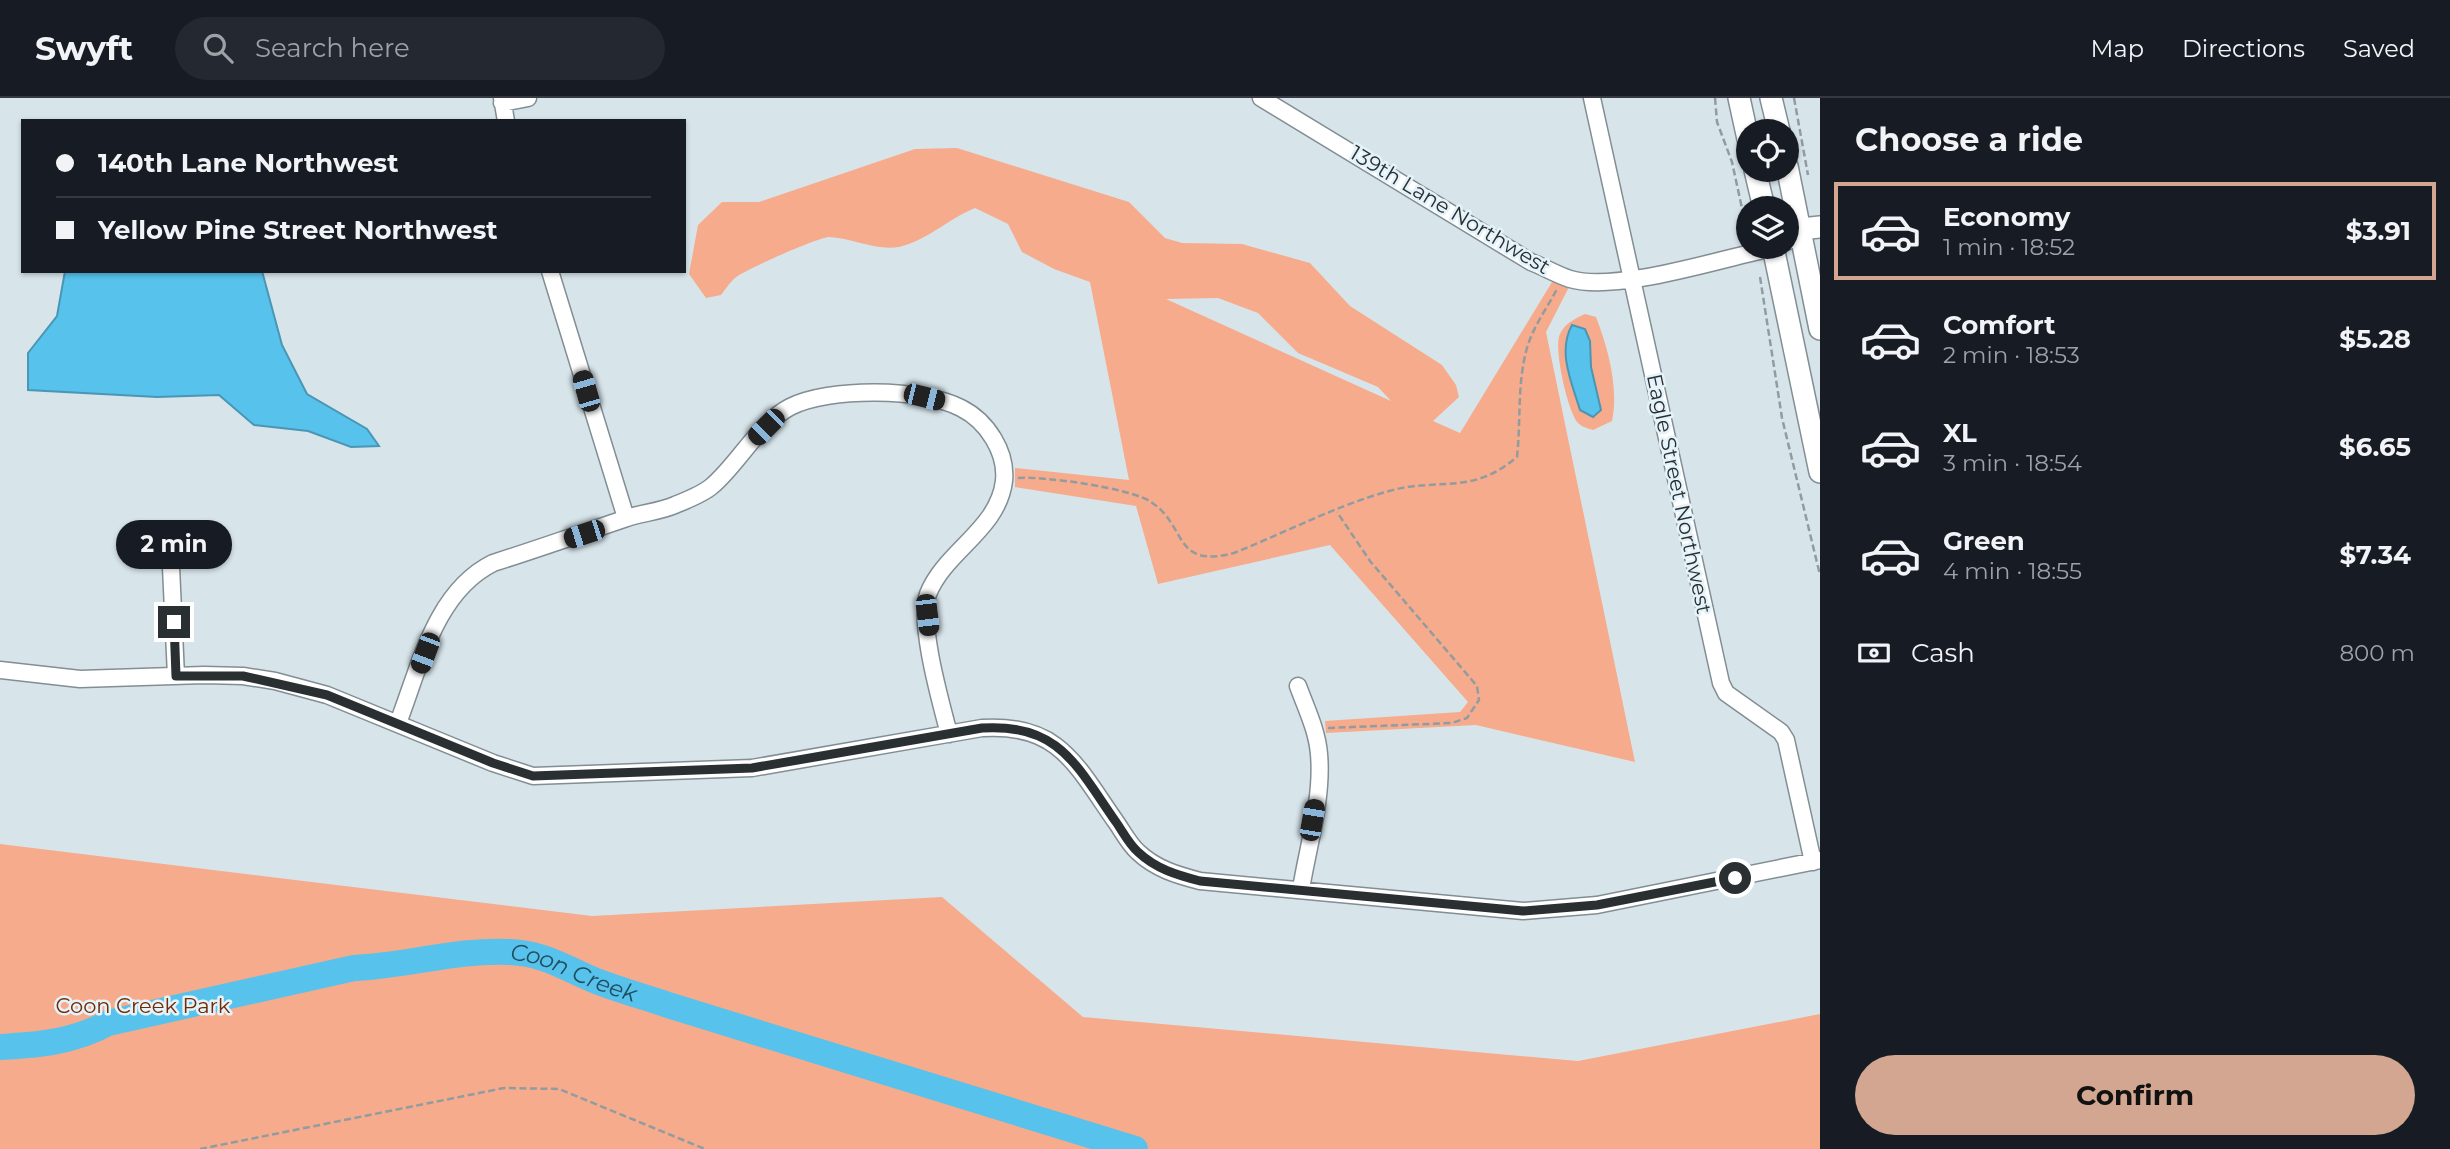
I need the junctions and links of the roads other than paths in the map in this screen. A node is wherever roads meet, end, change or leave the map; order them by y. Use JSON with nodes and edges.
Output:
{"nodes":[{"id":1,"x":528,"y":98,"type":"edge"},
{"id":2,"x":1261,"y":98,"type":"edge"},
{"id":3,"x":1592,"y":98,"type":"edge"},
{"id":4,"x":1739,"y":98,"type":"edge"},
{"id":5,"x":1771,"y":98,"type":"edge"},
{"id":6,"x":502,"y":101,"type":"edge"},
{"id":7,"x":506,"y":119,"type":"edge"},
{"id":8,"x":1744,"y":119,"type":"edge"},
{"id":9,"x":1776,"y":119,"type":"edge"},
{"id":10,"x":1791,"y":182,"type":"edge"},
{"id":11,"x":1806,"y":239,"type":"edge"},
{"id":12,"x":1736,"y":255,"type":"edge"},
{"id":13,"x":1776,"y":259,"type":"edge"},
{"id":14,"x":551,"y":273,"type":"edge"},
{"id":15,"x":1631,"y":278,"type":"junction"},
{"id":16,"x":1820,"y":329,"type":"edge"},
{"id":17,"x":1820,"y":472,"type":"edge"},
{"id":18,"x":626,"y":518,"type":"junction"},
{"id":19,"x":171,"y":567,"type":"dead end"},
{"id":20,"x":0,"y":670,"type":"edge"},
{"id":21,"x":176,"y":676,"type":"junction"},
{"id":22,"x":1298,"y":686,"type":"dead end"},
{"id":23,"x":398,"y":723,"type":"junction"},
{"id":24,"x":949,"y":734,"type":"junction"},
{"id":25,"x":1816,"y":861,"type":"edge"},
{"id":26,"x":1301,"y":889,"type":"junction"}],
"edges":[{"from":1,"to":6,"type":"street"},
{"from":2,"to":15,"type":"street","name":"139th Lane Northwest"},
{"from":3,"to":15,"type":"street","name":"Eagle Street Northwest"},
{"from":4,"to":8,"type":"main road"},
{"from":5,"to":9,"type":"main road"},
{"from":6,"to":7,"type":"street"},
{"from":10,"to":11,"type":"main road"},
{"from":11,"to":16,"type":"main road"},
{"from":12,"to":15,"type":"street","name":"139th Lane Northwest"},
{"from":13,"to":17,"type":"main road"},
{"from":14,"to":18,"type":"street"},
{"from":15,"to":25,"type":"street","name":"Eagle Street Northwest"},
{"from":18,"to":23,"type":"street"},
{"from":18,"to":24,"type":"street"},
{"from":19,"to":21,"type":"street"},
{"from":20,"to":21,"type":"street"},
{"from":21,"to":23,"type":"street"},
{"from":22,"to":26,"type":"street"},
{"from":23,"to":24,"type":"street"},
{"from":24,"to":26,"type":"street"},
{"from":25,"to":26,"type":"street"}]}
